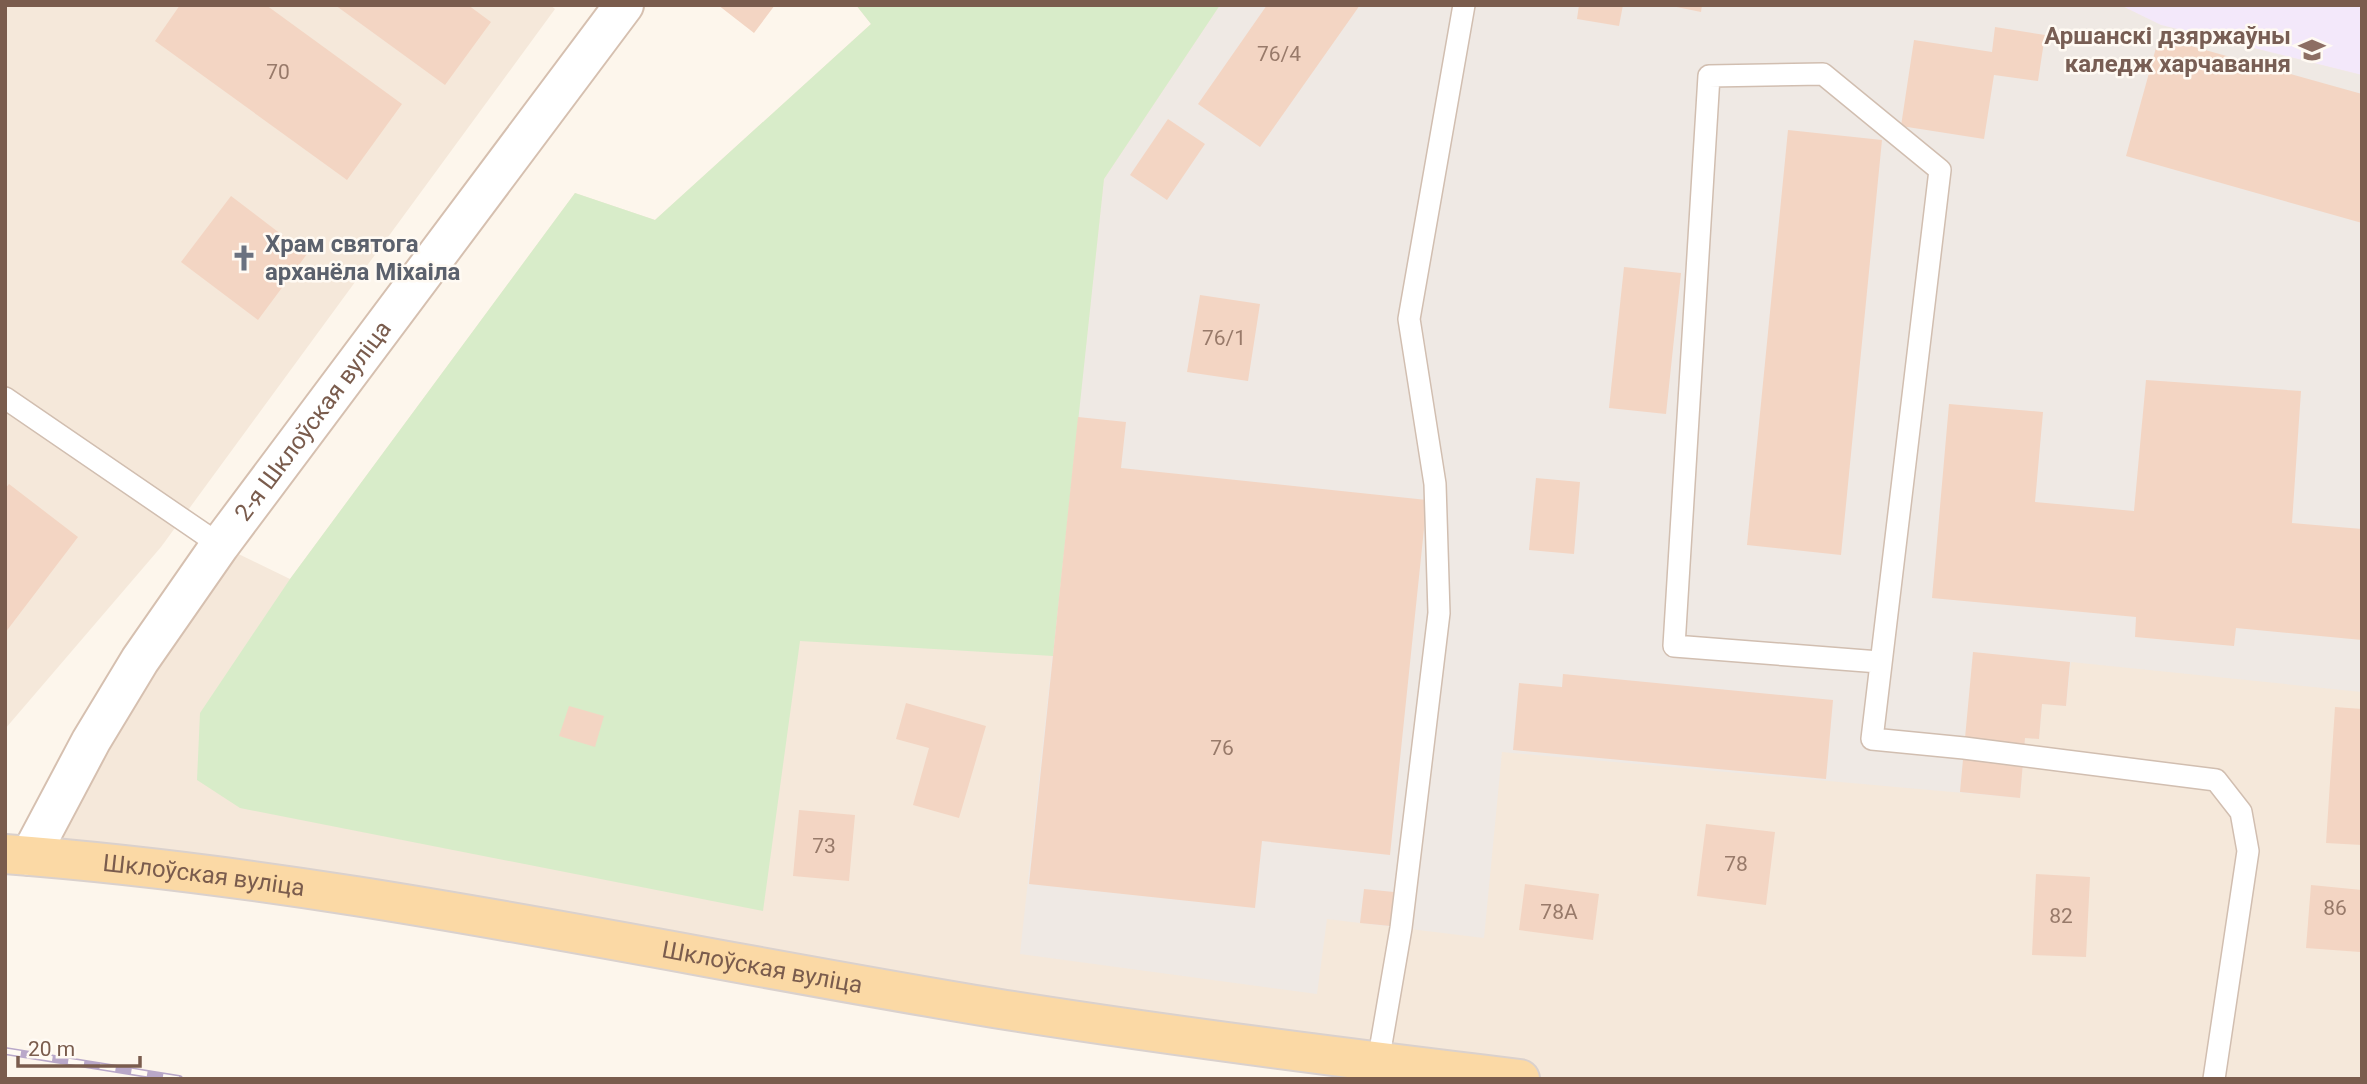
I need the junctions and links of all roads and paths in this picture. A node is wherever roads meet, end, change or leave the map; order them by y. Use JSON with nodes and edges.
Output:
{"nodes":[{"id":1,"x":624,"y":5,"type":"edge"},
{"id":2,"x":1464,"y":5,"type":"edge"},
{"id":3,"x":5,"y":398,"type":"edge"},
{"id":4,"x":220,"y":545,"type":"junction"},
{"id":5,"x":1879,"y":662,"type":"junction"},
{"id":6,"x":18,"y":855,"type":"edge"},
{"id":7,"x":1378,"y":1062,"type":"junction"},
{"id":8,"x":1520,"y":1079,"type":"edge"},
{"id":9,"x":2214,"y":1079,"type":"edge"}],
"edges":[{"from":1,"to":4,"type":"street","name":"2-я Шклоўская вуліца"},
{"from":2,"to":7,"type":"lane"},
{"from":3,"to":4,"type":"lane"},
{"from":4,"to":6,"type":"street","name":"2-я Шклоўская вуліца"},
{"from":5,"to":5,"type":"lane"},
{"from":5,"to":9,"type":"lane"},
{"from":6,"to":7,"type":"main road","name":"Шклоўская вуліца"},
{"from":7,"to":8,"type":"main road","name":"Шклоўская вуліца"}]}
